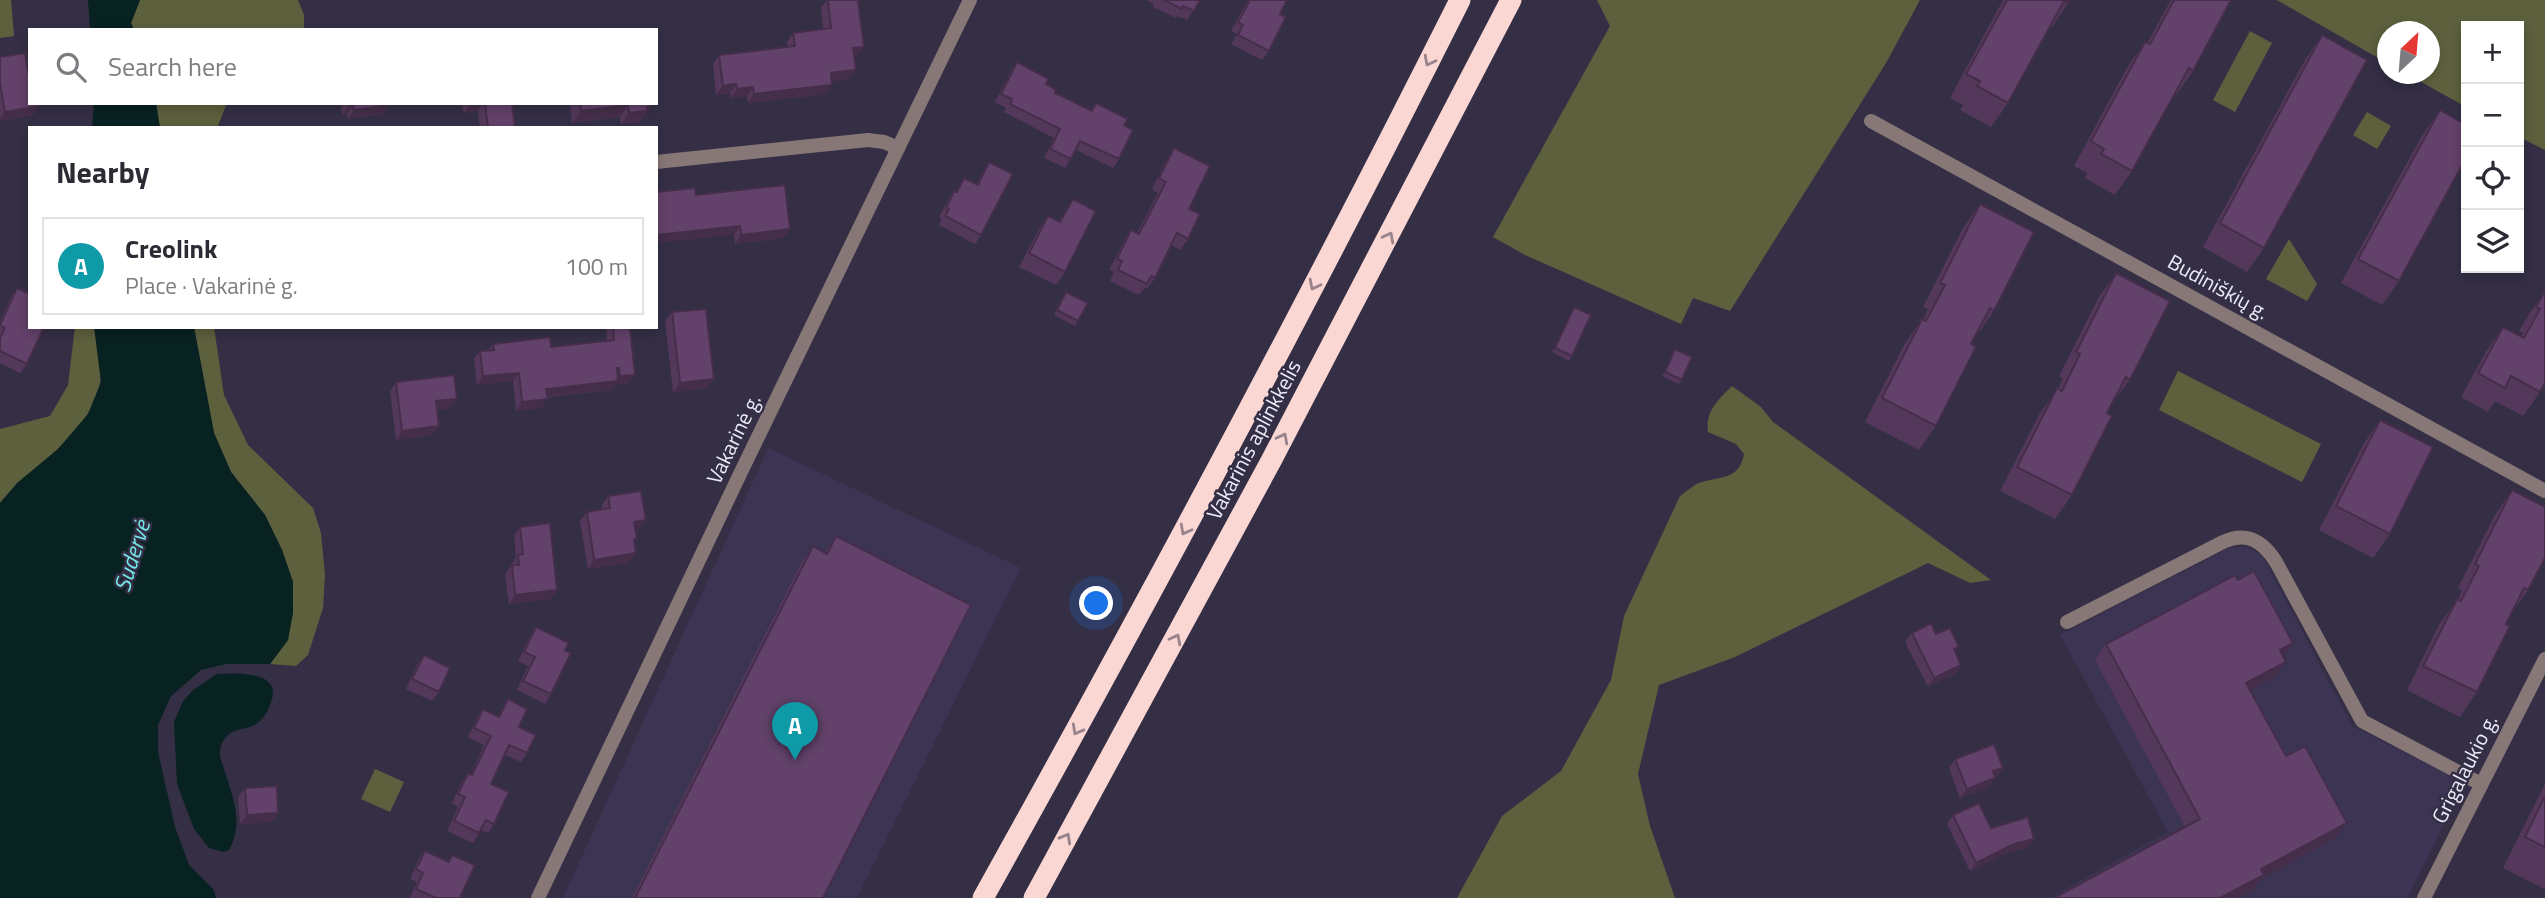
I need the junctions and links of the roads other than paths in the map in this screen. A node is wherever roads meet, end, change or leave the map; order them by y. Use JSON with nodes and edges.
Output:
{"nodes":[{"id":1,"x":970,"y":0,"type":"edge"},
{"id":2,"x":1460,"y":0,"type":"edge"},
{"id":3,"x":1511,"y":0,"type":"edge"},
{"id":4,"x":1871,"y":121,"type":"dead end"},
{"id":5,"x":898,"y":148,"type":"junction"},
{"id":6,"x":658,"y":162,"type":"edge"},
{"id":7,"x":2545,"y":491,"type":"edge"},
{"id":8,"x":2067,"y":622,"type":"dead end"},
{"id":9,"x":2545,"y":659,"type":"edge"},
{"id":10,"x":2481,"y":784,"type":"junction"},
{"id":11,"x":538,"y":898,"type":"edge"},
{"id":12,"x":983,"y":898,"type":"edge"},
{"id":13,"x":1034,"y":898,"type":"edge"},
{"id":14,"x":2424,"y":898,"type":"edge"}],
"edges":[{"from":1,"to":5,"type":"street","name":"Vakarinė g."},
{"from":2,"to":12,"type":"highway","name":"Vakarinis aplinkkelis","one_way":true},
{"from":13,"to":3,"type":"highway","name":"Vakarinis aplinkkelis","one_way":true},
{"from":4,"to":7,"type":"street","name":"Budiniškių g."},
{"from":5,"to":6,"type":"street"},
{"from":5,"to":11,"type":"street","name":"Vakarinė g."},
{"from":8,"to":10,"type":"street"},
{"from":9,"to":10,"type":"street","name":"Grigalaukio g."},
{"from":10,"to":14,"type":"street","name":"Grigalaukio g."}]}
